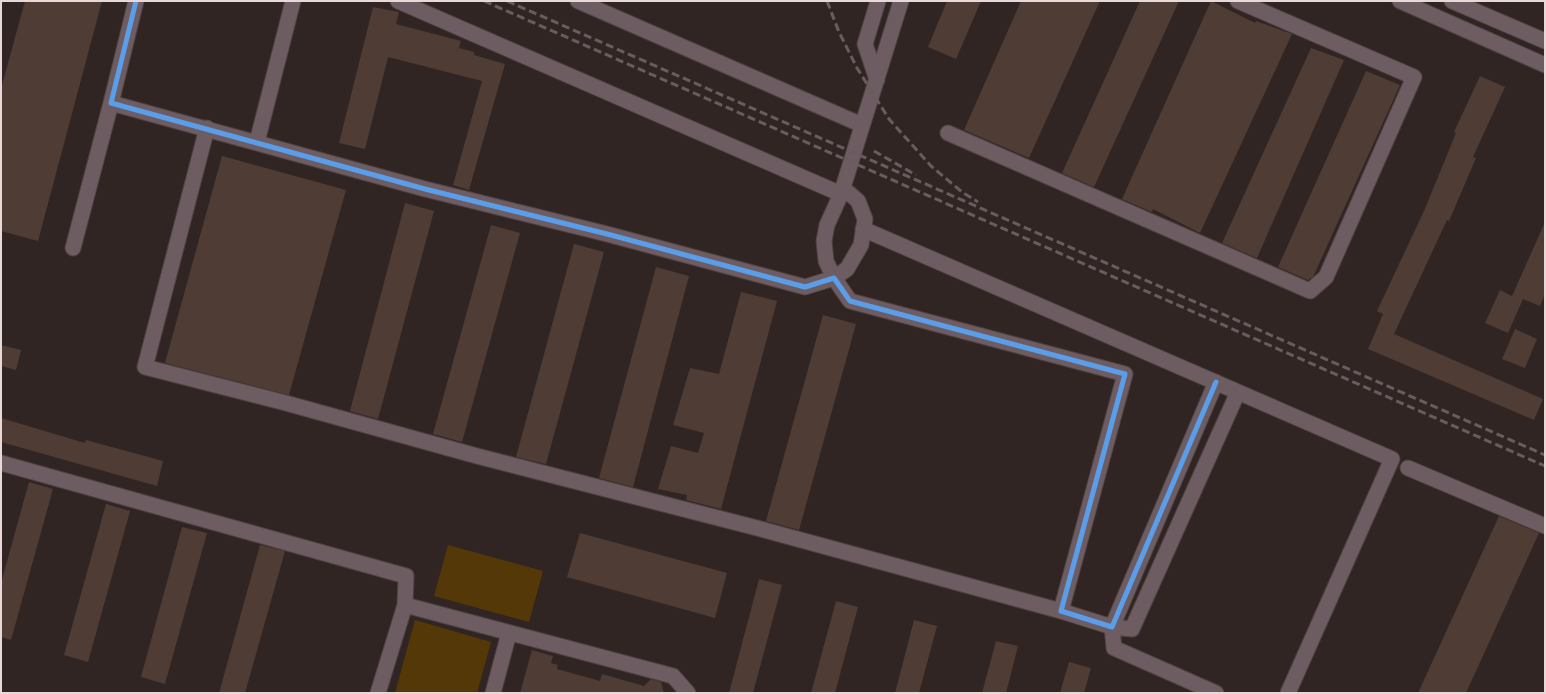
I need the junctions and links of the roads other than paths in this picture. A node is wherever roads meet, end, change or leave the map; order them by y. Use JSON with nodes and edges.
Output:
{"nodes":[{"id":1,"x":136,"y":1,"type":"edge"},
{"id":2,"x":293,"y":1,"type":"edge"},
{"id":3,"x":398,"y":1,"type":"edge"},
{"id":4,"x":578,"y":1,"type":"edge"},
{"id":5,"x":878,"y":1,"type":"edge"},
{"id":6,"x":901,"y":1,"type":"edge"},
{"id":7,"x":1238,"y":1,"type":"edge"},
{"id":8,"x":1400,"y":1,"type":"edge"},
{"id":9,"x":1452,"y":1,"type":"edge"},
{"id":10,"x":1545,"y":41,"type":"edge"},
{"id":11,"x":1545,"y":65,"type":"edge"},
{"id":12,"x":877,"y":80,"type":"junction"},
{"id":13,"x":111,"y":103,"type":"junction"},
{"id":14,"x":862,"y":125,"type":"junction"},
{"id":15,"x":207,"y":128,"type":"junction"},
{"id":16,"x":948,"y":133,"type":"dead end"},
{"id":17,"x":257,"y":142,"type":"junction"},
{"id":18,"x":840,"y":194,"type":"junction"},
{"id":19,"x":863,"y":229,"type":"junction"},
{"id":20,"x":73,"y":248,"type":"dead end"},
{"id":21,"x":834,"y":278,"type":"junction"},
{"id":22,"x":1216,"y":382,"type":"junction"},
{"id":23,"x":1238,"y":392,"type":"junction"},
{"id":24,"x":1,"y":463,"type":"edge"},
{"id":25,"x":1408,"y":468,"type":"dead end"},
{"id":26,"x":1545,"y":526,"type":"edge"},
{"id":27,"x":405,"y":605,"type":"junction"},
{"id":28,"x":1061,"y":611,"type":"junction"},
{"id":29,"x":1112,"y":627,"type":"junction"},
{"id":30,"x":509,"y":633,"type":"junction"},
{"id":31,"x":378,"y":693,"type":"edge"},
{"id":32,"x":493,"y":693,"type":"edge"},
{"id":33,"x":688,"y":693,"type":"edge"},
{"id":34,"x":1216,"y":693,"type":"edge"},
{"id":35,"x":1288,"y":693,"type":"edge"}],
"edges":[{"from":1,"to":13,"type":"street"},
{"from":2,"to":17,"type":"street"},
{"from":3,"to":18,"type":"street"},
{"from":4,"to":14,"type":"street"},
{"from":5,"to":12,"type":"street"},
{"from":6,"to":12,"type":"street"},
{"from":7,"to":16,"type":"street"},
{"from":8,"to":11,"type":"street"},
{"from":9,"to":10,"type":"street"},
{"from":12,"to":14,"type":"street"},
{"from":13,"to":15,"type":"street"},
{"from":13,"to":20,"type":"street"},
{"from":14,"to":18,"type":"street"},
{"from":15,"to":17,"type":"street"},
{"from":15,"to":28,"type":"street"},
{"from":17,"to":21,"type":"street"},
{"from":18,"to":19,"type":"street"},
{"from":18,"to":21,"type":"street"},
{"from":19,"to":21,"type":"street"},
{"from":19,"to":22,"type":"street"},
{"from":21,"to":28,"type":"street"},
{"from":22,"to":23,"type":"street"},
{"from":22,"to":29,"type":"street"},
{"from":23,"to":29,"type":"street"},
{"from":23,"to":35,"type":"street"},
{"from":24,"to":27,"type":"street"},
{"from":25,"to":26,"type":"street"},
{"from":27,"to":30,"type":"street"},
{"from":27,"to":31,"type":"street"},
{"from":28,"to":29,"type":"street"},
{"from":29,"to":34,"type":"street"},
{"from":30,"to":32,"type":"street"},
{"from":30,"to":33,"type":"street"}]}
